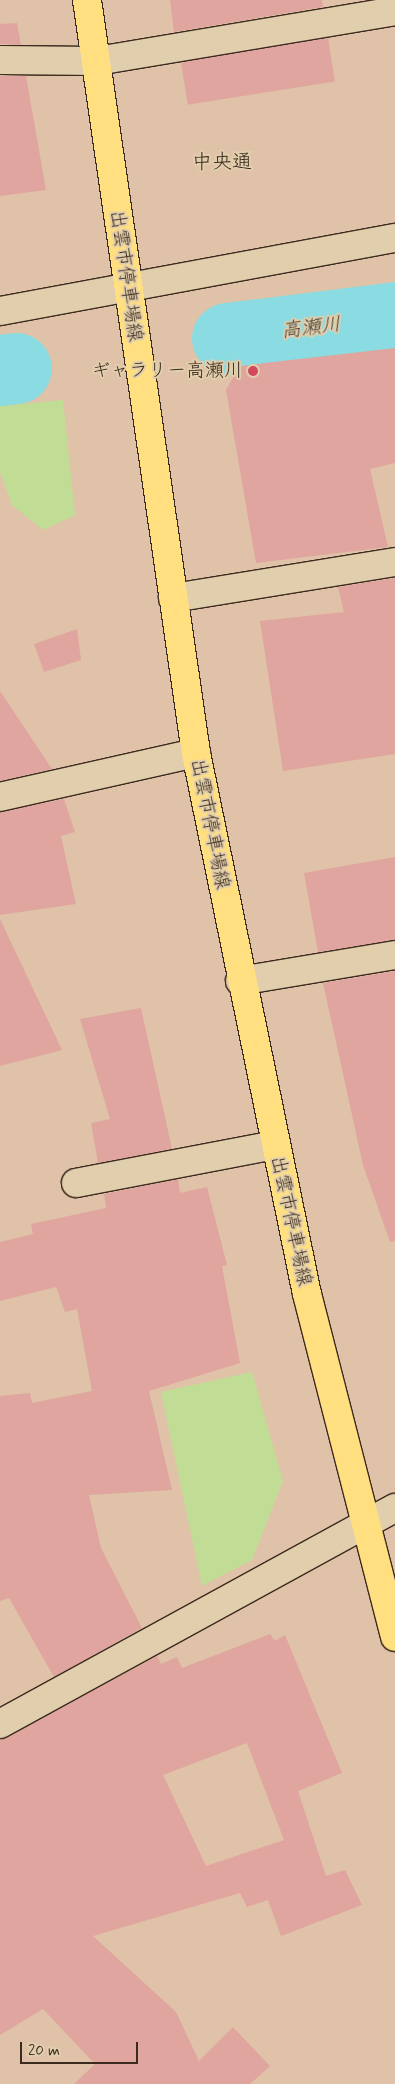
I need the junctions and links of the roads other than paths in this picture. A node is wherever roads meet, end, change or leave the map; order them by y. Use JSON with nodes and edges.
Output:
{"nodes":[{"id":1,"x":87,"y":0,"type":"edge"},
{"id":2,"x":395,"y":11,"type":"edge"},
{"id":3,"x":0,"y":60,"type":"edge"},
{"id":4,"x":97,"y":61,"type":"junction"},
{"id":5,"x":395,"y":238,"type":"edge"},
{"id":6,"x":127,"y":287,"type":"junction"},
{"id":7,"x":0,"y":311,"type":"edge"},
{"id":8,"x":395,"y":562,"type":"edge"},
{"id":9,"x":173,"y":598,"type":"junction"},
{"id":10,"x":196,"y":753,"type":"junction"},
{"id":11,"x":0,"y":798,"type":"edge"},
{"id":12,"x":395,"y":955,"type":"edge"},
{"id":13,"x":240,"y":981,"type":"junction"},
{"id":14,"x":275,"y":1146,"type":"junction"},
{"id":15,"x":76,"y":1183,"type":"dead end"},
{"id":16,"x":395,"y":1508,"type":"edge"},
{"id":17,"x":365,"y":1526,"type":"junction"},
{"id":18,"x":395,"y":1637,"type":"edge"},
{"id":19,"x":0,"y":1724,"type":"edge"}],
"edges":[{"from":1,"to":4,"type":"main road","name":"出雲市停車場線"},
{"from":2,"to":4,"type":"street"},
{"from":3,"to":4,"type":"street"},
{"from":4,"to":6,"type":"main road","name":"出雲市停車場線"},
{"from":5,"to":6,"type":"street"},
{"from":6,"to":7,"type":"street"},
{"from":6,"to":9,"type":"main road","name":"出雲市停車場線"},
{"from":8,"to":9,"type":"street"},
{"from":9,"to":10,"type":"main road","name":"出雲市停車場線"},
{"from":10,"to":11,"type":"street"},
{"from":10,"to":13,"type":"main road","name":"出雲市停車場線"},
{"from":12,"to":13,"type":"street"},
{"from":13,"to":14,"type":"main road","name":"出雲市停車場線"},
{"from":14,"to":15,"type":"street"},
{"from":14,"to":17,"type":"main road","name":"出雲市停車場線"},
{"from":16,"to":17,"type":"street"},
{"from":17,"to":18,"type":"main road","name":"出雲市停車場線"},
{"from":17,"to":19,"type":"street"}]}
